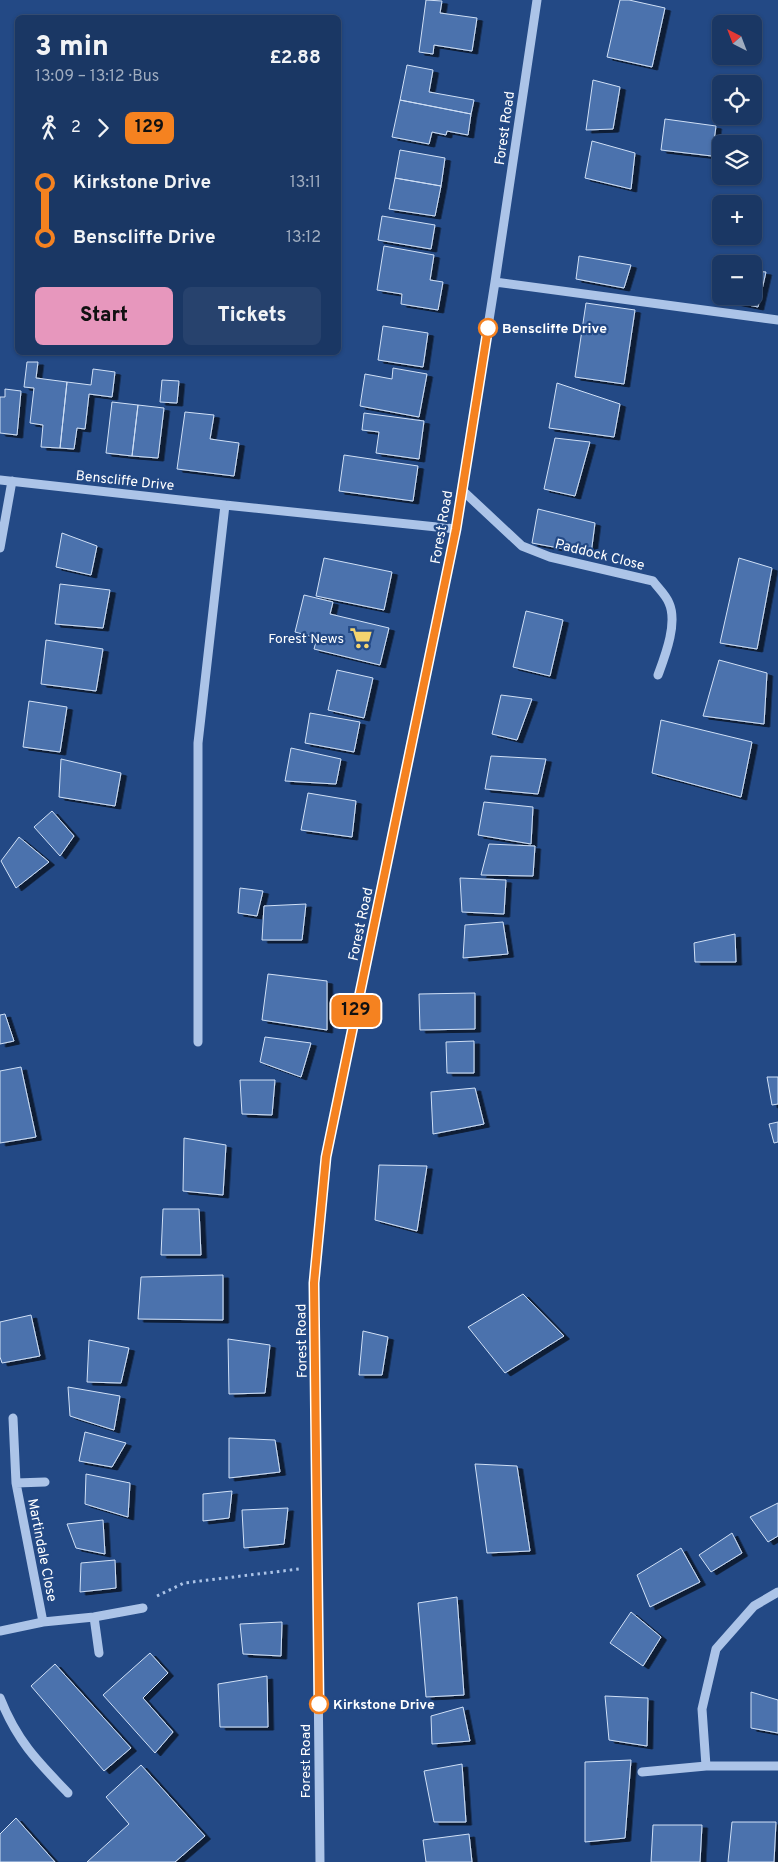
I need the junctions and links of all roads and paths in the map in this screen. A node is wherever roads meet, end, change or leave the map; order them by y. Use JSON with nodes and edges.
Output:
{"nodes":[{"id":1,"x":537,"y":0,"type":"edge"},
{"id":2,"x":495,"y":282,"type":"junction"},
{"id":3,"x":778,"y":320,"type":"edge"},
{"id":4,"x":0,"y":480,"type":"edge"},
{"id":5,"x":12,"y":482,"type":"junction"},
{"id":6,"x":462,"y":490,"type":"junction"},
{"id":7,"x":225,"y":506,"type":"junction"},
{"id":8,"x":456,"y":529,"type":"junction"},
{"id":9,"x":0,"y":548,"type":"edge"},
{"id":10,"x":658,"y":675,"type":"dead end"},
{"id":11,"x":198,"y":1042,"type":"dead end"},
{"id":12,"x":13,"y":1418,"type":"dead end"},
{"id":13,"x":45,"y":1482,"type":"dead end"},
{"id":14,"x":16,"y":1483,"type":"junction"},
{"id":15,"x":318,"y":1567,"type":"junction"},
{"id":16,"x":778,"y":1592,"type":"edge"},
{"id":17,"x":143,"y":1608,"type":"joint"},
{"id":18,"x":94,"y":1617,"type":"junction"},
{"id":19,"x":43,"y":1622,"type":"junction"},
{"id":20,"x":0,"y":1631,"type":"edge"},
{"id":21,"x":99,"y":1653,"type":"dead end"},
{"id":22,"x":0,"y":1698,"type":"edge"},
{"id":23,"x":706,"y":1766,"type":"junction"},
{"id":24,"x":778,"y":1766,"type":"edge"},
{"id":25,"x":642,"y":1772,"type":"dead end"},
{"id":26,"x":68,"y":1793,"type":"dead end"},
{"id":27,"x":320,"y":1862,"type":"edge"}],
"edges":[{"from":1,"to":2,"type":"street","name":"Forest Road"},
{"from":2,"to":3,"type":"street"},
{"from":2,"to":6,"type":"street","name":"Forest Road"},
{"from":4,"to":5,"type":"street","name":"Benscliffe Drive"},
{"from":5,"to":7,"type":"street","name":"Benscliffe Drive"},
{"from":5,"to":9,"type":"street"},
{"from":6,"to":8,"type":"street","name":"Forest Road"},
{"from":6,"to":10,"type":"street","name":"Paddock Close"},
{"from":7,"to":8,"type":"street","name":"Benscliffe Drive"},
{"from":7,"to":11,"type":"street"},
{"from":8,"to":15,"type":"street","name":"Forest Road"},
{"from":12,"to":14,"type":"street","name":"Martindale Close"},
{"from":13,"to":14,"type":"street","name":"Martindale Close"},
{"from":14,"to":19,"type":"street","name":"Martindale Close"},
{"from":15,"to":17,"type":"path"},
{"from":15,"to":27,"type":"street","name":"Forest Road"},
{"from":16,"to":23,"type":"street"},
{"from":17,"to":18,"type":"street"},
{"from":18,"to":19,"type":"street"},
{"from":18,"to":21,"type":"street"},
{"from":19,"to":20,"type":"street"},
{"from":22,"to":26,"type":"street"},
{"from":23,"to":24,"type":"street"},
{"from":23,"to":25,"type":"street"}]}
